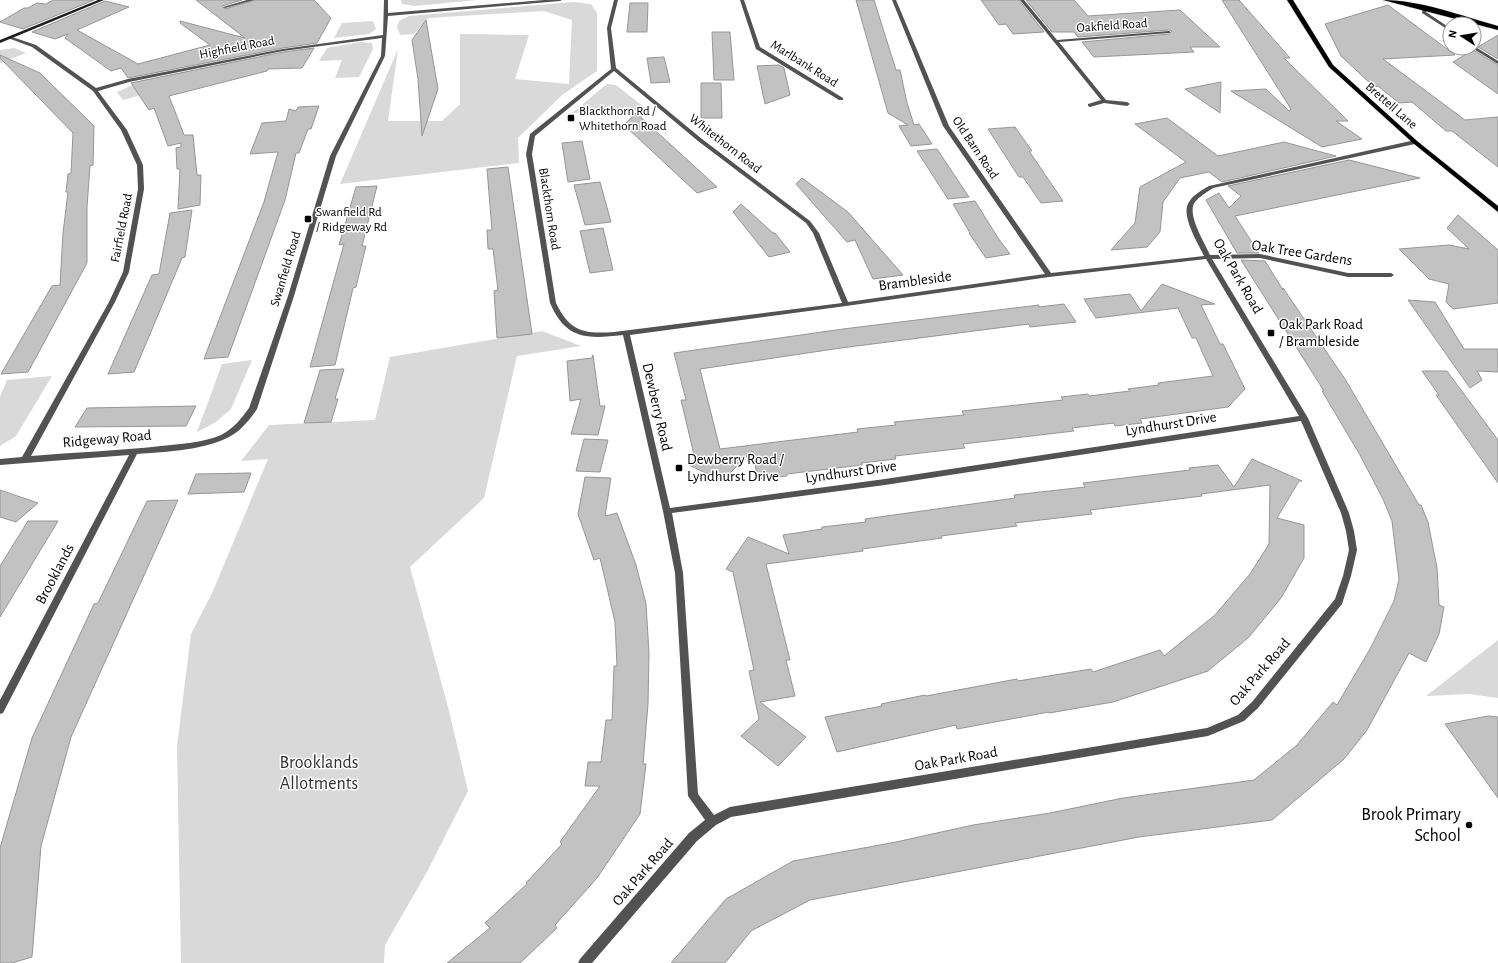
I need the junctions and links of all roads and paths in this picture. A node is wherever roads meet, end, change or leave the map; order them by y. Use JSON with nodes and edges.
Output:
{"nodes":[{"id":1,"x":102,"y":0,"type":"edge"},
{"id":2,"x":252,"y":0,"type":"edge"},
{"id":3,"x":386,"y":0,"type":"edge"},
{"id":4,"x":560,"y":0,"type":"edge"},
{"id":5,"x":616,"y":0,"type":"edge"},
{"id":6,"x":742,"y":0,"type":"edge"},
{"id":7,"x":894,"y":0,"type":"edge"},
{"id":8,"x":1022,"y":0,"type":"edge"},
{"id":9,"x":1290,"y":0,"type":"edge"},
{"id":10,"x":1386,"y":0,"type":"edge"},
{"id":11,"x":226,"y":7,"type":"dead end"},
{"id":12,"x":1425,"y":8,"type":"junction"},
{"id":13,"x":385,"y":15,"type":"junction"},
{"id":14,"x":1442,"y":24,"type":"edge"},
{"id":15,"x":1498,"y":28,"type":"edge"},
{"id":16,"x":1169,"y":32,"type":"dead end"},
{"id":17,"x":385,"y":36,"type":"junction"},
{"id":18,"x":10,"y":38,"type":"junction"},
{"id":19,"x":1056,"y":41,"type":"junction"},
{"id":20,"x":0,"y":42,"type":"edge"},
{"id":21,"x":1482,"y":52,"type":"edge"},
{"id":22,"x":1498,"y":63,"type":"edge"},
{"id":23,"x":614,"y":69,"type":"junction"},
{"id":24,"x":95,"y":90,"type":"junction"},
{"id":25,"x":841,"y":100,"type":"dead end"},
{"id":26,"x":1104,"y":101,"type":"junction"},
{"id":27,"x":1090,"y":104,"type":"dead end"},
{"id":28,"x":1128,"y":104,"type":"dead end"},
{"id":29,"x":1415,"y":142,"type":"junction"},
{"id":30,"x":1498,"y":210,"type":"edge"},
{"id":31,"x":1208,"y":257,"type":"junction"},
{"id":32,"x":1391,"y":275,"type":"dead end"},
{"id":33,"x":1049,"y":276,"type":"junction"},
{"id":34,"x":846,"y":304,"type":"junction"},
{"id":35,"x":626,"y":333,"type":"junction"},
{"id":36,"x":1304,"y":418,"type":"junction"},
{"id":37,"x":215,"y":439,"type":"joint"},
{"id":38,"x":134,"y":452,"type":"junction"},
{"id":39,"x":25,"y":459,"type":"junction"},
{"id":40,"x":0,"y":462,"type":"edge"},
{"id":41,"x":667,"y":511,"type":"junction"},
{"id":42,"x":0,"y":710,"type":"edge"},
{"id":43,"x":712,"y":821,"type":"junction"},
{"id":44,"x":584,"y":963,"type":"edge"}],
"edges":[{"from":1,"to":18,"type":"street"},
{"from":2,"to":11,"type":"street"},
{"from":3,"to":13,"type":"street","name":"Swanfield Road"},
{"from":4,"to":13,"type":"street"},
{"from":5,"to":23,"type":"street"},
{"from":6,"to":25,"type":"street","name":"Marlbank Road"},
{"from":7,"to":33,"type":"street","name":"Old Barn Road"},
{"from":8,"to":19,"type":"street","name":"Oakfield Road"},
{"from":9,"to":29,"type":"main road","name":"Brettell Lane"},
{"from":10,"to":12,"type":"main road"},
{"from":12,"to":14,"type":"street"},
{"from":12,"to":15,"type":"main road"},
{"from":13,"to":17,"type":"street","name":"Swanfield Road"},
{"from":16,"to":19,"type":"street","name":"Oakfield Road"},
{"from":17,"to":24,"type":"street","name":"Highfield Road"},
{"from":17,"to":37,"type":"street","name":"Swanfield Road"},
{"from":18,"to":20,"type":"street"},
{"from":18,"to":24,"type":"street","name":"Fairfield Road"},
{"from":19,"to":26,"type":"street","name":"Oakfield Road"},
{"from":21,"to":22,"type":"street"},
{"from":23,"to":34,"type":"street","name":"Whitethorn Road"},
{"from":23,"to":35,"type":"street","name":"Blackthorn Road"},
{"from":24,"to":39,"type":"street","name":"Fairfield Road"},
{"from":26,"to":27,"type":"street"},
{"from":26,"to":28,"type":"street"},
{"from":29,"to":30,"type":"main road","name":"Brettell Lane"},
{"from":29,"to":31,"type":"street","name":"Oak Park Road"},
{"from":31,"to":32,"type":"street","name":"Oak Tree Gardens"},
{"from":31,"to":33,"type":"street","name":"Brambleside"},
{"from":31,"to":36,"type":"street","name":"Oak Park Road"},
{"from":33,"to":34,"type":"street","name":"Brambleside"},
{"from":34,"to":35,"type":"street","name":"Brambleside"},
{"from":35,"to":41,"type":"street","name":"Dewberry Road"},
{"from":36,"to":41,"type":"street","name":"Lyndhurst Drive"},
{"from":36,"to":43,"type":"street","name":"Oak Park Road"},
{"from":37,"to":38,"type":"street","name":"Ridgeway Road"},
{"from":38,"to":39,"type":"street","name":"Ridgeway Road"},
{"from":38,"to":42,"type":"street","name":"Brooklands"},
{"from":39,"to":40,"type":"street","name":"Ridgeway Road"},
{"from":41,"to":43,"type":"street"},
{"from":43,"to":44,"type":"street","name":"Oak Park Road"}]}
